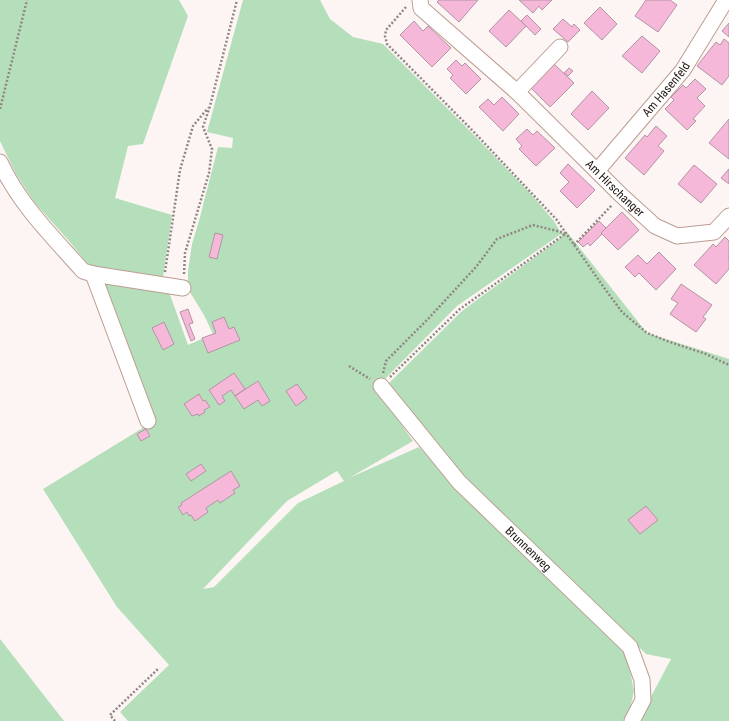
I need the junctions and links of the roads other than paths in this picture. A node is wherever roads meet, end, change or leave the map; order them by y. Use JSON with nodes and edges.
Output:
{"nodes":[{"id":1,"x":726,"y":0,"type":"edge"},
{"id":2,"x":420,"y":1,"type":"edge"},
{"id":3,"x":560,"y":47,"type":"dead end"},
{"id":4,"x":517,"y":92,"type":"junction"},
{"id":5,"x":0,"y":162,"type":"edge"},
{"id":6,"x":597,"y":172,"type":"junction"},
{"id":7,"x":729,"y":216,"type":"edge"},
{"id":8,"x":93,"y":274,"type":"junction"},
{"id":9,"x":183,"y":288,"type":"road end"},
{"id":10,"x":380,"y":386,"type":"road end"},
{"id":11,"x":148,"y":421,"type":"dead end"},
{"id":12,"x":632,"y":721,"type":"edge"}],
"edges":[{"from":1,"to":6,"type":"street","name":"Am Hasenfeld"},
{"from":2,"to":4,"type":"street","name":"Am Hirschanger"},
{"from":3,"to":4,"type":"street"},
{"from":4,"to":6,"type":"street","name":"Am Hirschanger"},
{"from":5,"to":8,"type":"street"},
{"from":6,"to":7,"type":"street","name":"Am Hirschanger"},
{"from":8,"to":9,"type":"street"},
{"from":8,"to":11,"type":"street"},
{"from":10,"to":12,"type":"street","name":"Brunnenweg"}]}
